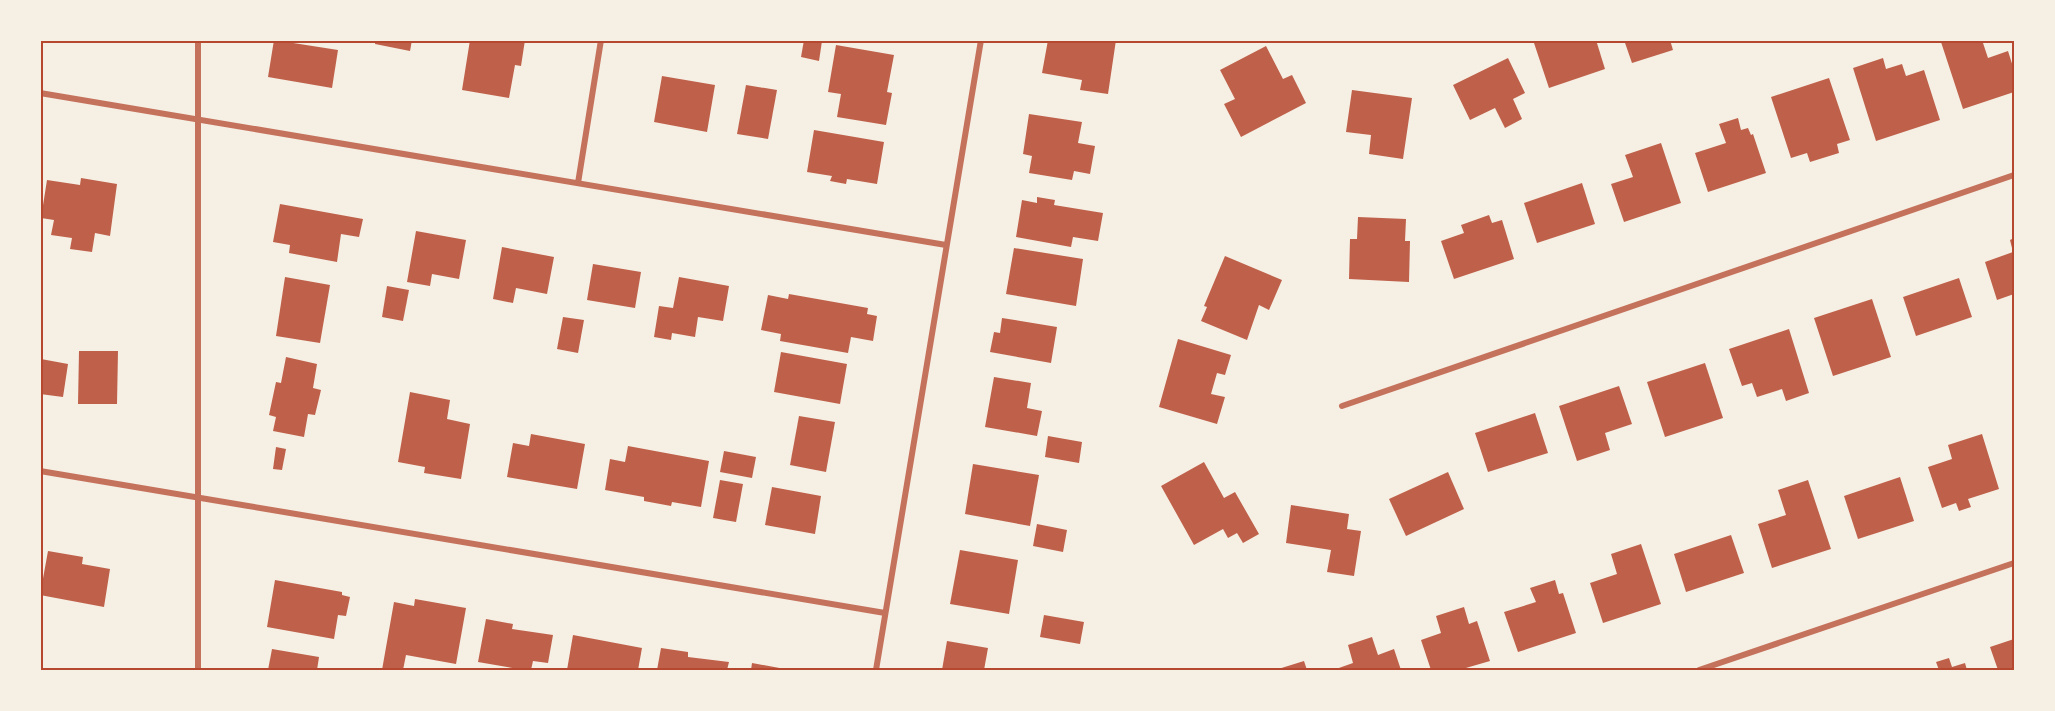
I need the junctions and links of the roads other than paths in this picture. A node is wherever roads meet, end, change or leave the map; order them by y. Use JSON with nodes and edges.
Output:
{"nodes":[{"id":1,"x":198,"y":40,"type":"edge"},
{"id":2,"x":601,"y":40,"type":"edge"},
{"id":3,"x":981,"y":40,"type":"edge"},
{"id":4,"x":40,"y":93,"type":"edge"},
{"id":5,"x":198,"y":119,"type":"junction"},
{"id":6,"x":2014,"y":175,"type":"edge"},
{"id":7,"x":578,"y":183,"type":"junction"},
{"id":8,"x":946,"y":246,"type":"junction"},
{"id":9,"x":1342,"y":406,"type":"dead end"},
{"id":10,"x":40,"y":471,"type":"edge"},
{"id":11,"x":199,"y":497,"type":"junction"},
{"id":12,"x":2014,"y":562,"type":"edge"},
{"id":13,"x":885,"y":613,"type":"junction"},
{"id":14,"x":198,"y":670,"type":"edge"},
{"id":15,"x":876,"y":670,"type":"edge"},
{"id":16,"x":1699,"y":670,"type":"edge"}],
"edges":[{"from":1,"to":5,"type":"street"},
{"from":2,"to":7,"type":"street"},
{"from":3,"to":8,"type":"street"},
{"from":4,"to":5,"type":"street"},
{"from":5,"to":7,"type":"street"},
{"from":5,"to":11,"type":"street"},
{"from":6,"to":9,"type":"street"},
{"from":7,"to":8,"type":"street"},
{"from":8,"to":13,"type":"street"},
{"from":10,"to":11,"type":"street"},
{"from":11,"to":13,"type":"street"},
{"from":11,"to":14,"type":"street"},
{"from":12,"to":16,"type":"street"},
{"from":13,"to":15,"type":"street"}]}
